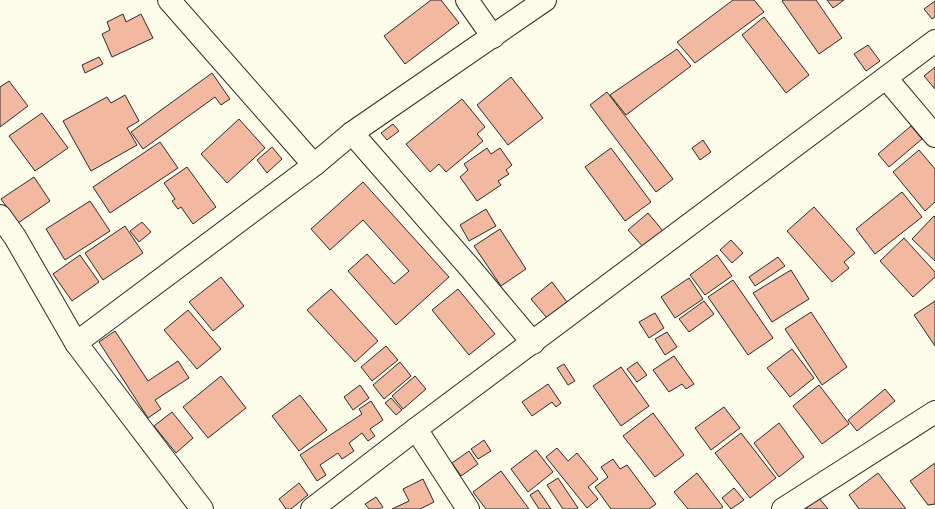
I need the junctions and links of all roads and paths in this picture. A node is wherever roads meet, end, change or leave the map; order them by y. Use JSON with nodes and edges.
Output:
{"nodes":[{"id":1,"x":169,"y":0,"type":"edge"},
{"id":2,"x":467,"y":0,"type":"edge"},
{"id":3,"x":546,"y":0,"type":"edge"},
{"id":4,"x":493,"y":38,"type":"junction"},
{"id":5,"x":935,"y":41,"type":"edge"},
{"id":6,"x":886,"y":78,"type":"junction"},
{"id":7,"x":352,"y":133,"type":"junction"},
{"id":8,"x":935,"y":136,"type":"edge"},
{"id":9,"x":314,"y":165,"type":"junction"},
{"id":10,"x":0,"y":216,"type":"edge"},
{"id":11,"x":533,"y":342,"type":"junction"},
{"id":12,"x":76,"y":343,"type":"junction"},
{"id":13,"x":935,"y":412,"type":"edge"},
{"id":14,"x":416,"y":429,"type":"junction"},
{"id":15,"x":202,"y":509,"type":"edge"},
{"id":16,"x":312,"y":509,"type":"edge"},
{"id":17,"x":468,"y":509,"type":"edge"},
{"id":18,"x":783,"y":509,"type":"edge"}],
"edges":[{"from":1,"to":9,"type":"street"},
{"from":2,"to":4,"type":"street"},
{"from":3,"to":4,"type":"street"},
{"from":4,"to":7,"type":"street"},
{"from":5,"to":6,"type":"street"},
{"from":6,"to":8,"type":"street"},
{"from":6,"to":11,"type":"street"},
{"from":7,"to":9,"type":"street"},
{"from":7,"to":11,"type":"street"},
{"from":9,"to":12,"type":"street"},
{"from":10,"to":12,"type":"street"},
{"from":11,"to":14,"type":"street"},
{"from":12,"to":15,"type":"street"},
{"from":13,"to":18,"type":"street"},
{"from":14,"to":16,"type":"street"},
{"from":14,"to":17,"type":"street"}]}
